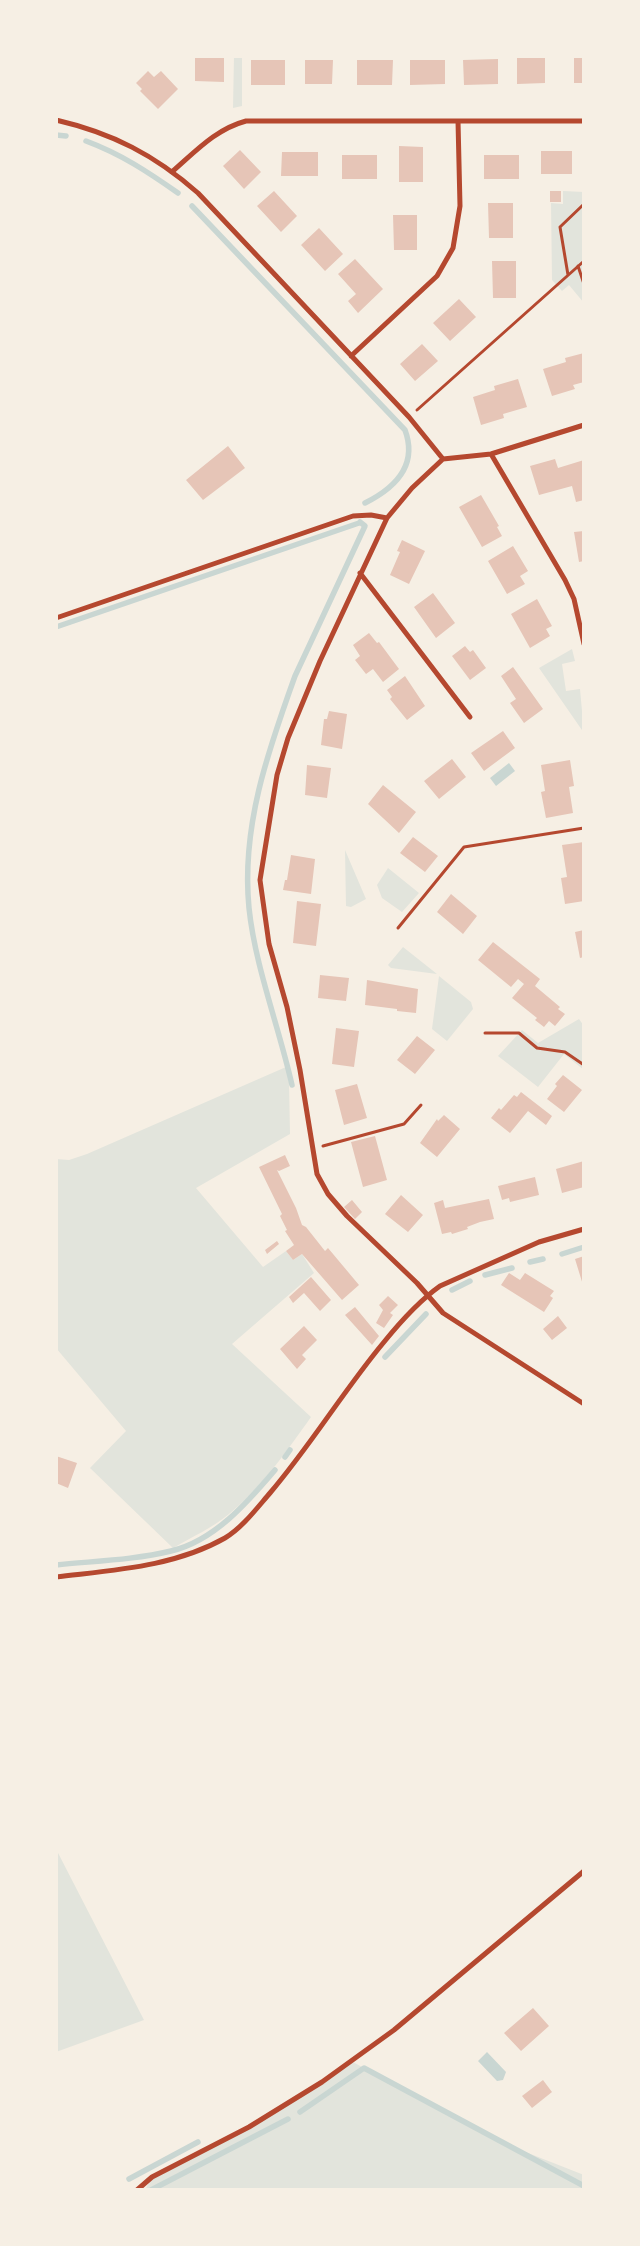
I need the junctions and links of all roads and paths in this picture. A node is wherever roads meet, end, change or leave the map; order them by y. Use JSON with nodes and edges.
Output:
{"nodes":[{"id":1,"x":56,"y":120,"type":"edge"},
{"id":2,"x":584,"y":120,"type":"edge"},
{"id":3,"x":458,"y":121,"type":"junction"},
{"id":4,"x":173,"y":171,"type":"junction"},
{"id":5,"x":584,"y":204,"type":"edge"},
{"id":6,"x":584,"y":261,"type":"edge"},
{"id":7,"x":578,"y":266,"type":"junction"},
{"id":8,"x":568,"y":275,"type":"junction"},
{"id":9,"x":584,"y":284,"type":"edge"},
{"id":10,"x":351,"y":356,"type":"junction"},
{"id":11,"x":409,"y":417,"type":"junction"},
{"id":12,"x":584,"y":424,"type":"edge"},
{"id":13,"x":491,"y":454,"type":"junction"},
{"id":14,"x":443,"y":459,"type":"junction"},
{"id":15,"x":387,"y":518,"type":"junction"},
{"id":16,"x":360,"y":573,"type":"junction"},
{"id":17,"x":56,"y":618,"type":"edge"},
{"id":18,"x":584,"y":644,"type":"edge"},
{"id":19,"x":470,"y":717,"type":"dead end"},
{"id":20,"x":584,"y":828,"type":"edge"},
{"id":21,"x":398,"y":928,"type":"dead end"},
{"id":22,"x":485,"y":1033,"type":"dead end"},
{"id":23,"x":584,"y":1065,"type":"edge"},
{"id":24,"x":421,"y":1105,"type":"dead end"},
{"id":25,"x":313,"y":1149,"type":"junction"},
{"id":26,"x":584,"y":1229,"type":"edge"},
{"id":27,"x":426,"y":1296,"type":"junction"},
{"id":28,"x":584,"y":1404,"type":"edge"},
{"id":29,"x":56,"y":1577,"type":"edge"},
{"id":30,"x":584,"y":1871,"type":"edge"},
{"id":31,"x":137,"y":2190,"type":"edge"}],
"edges":[{"from":1,"to":4,"type":"street"},
{"from":2,"to":3,"type":"street"},
{"from":3,"to":4,"type":"street"},
{"from":3,"to":10,"type":"street"},
{"from":4,"to":10,"type":"street"},
{"from":5,"to":8,"type":"path"},
{"from":6,"to":7,"type":"path"},
{"from":7,"to":8,"type":"path"},
{"from":7,"to":9,"type":"path"},
{"from":8,"to":11,"type":"path"},
{"from":10,"to":11,"type":"street"},
{"from":11,"to":14,"type":"street"},
{"from":12,"to":13,"type":"street"},
{"from":13,"to":14,"type":"street"},
{"from":13,"to":18,"type":"street"},
{"from":14,"to":15,"type":"street"},
{"from":15,"to":16,"type":"street"},
{"from":15,"to":17,"type":"street"},
{"from":16,"to":19,"type":"street"},
{"from":16,"to":25,"type":"street"},
{"from":20,"to":21,"type":"path"},
{"from":22,"to":23,"type":"path"},
{"from":24,"to":25,"type":"path"},
{"from":25,"to":27,"type":"street"},
{"from":26,"to":27,"type":"street"},
{"from":27,"to":28,"type":"street"},
{"from":27,"to":29,"type":"street"},
{"from":30,"to":31,"type":"street"}]}
